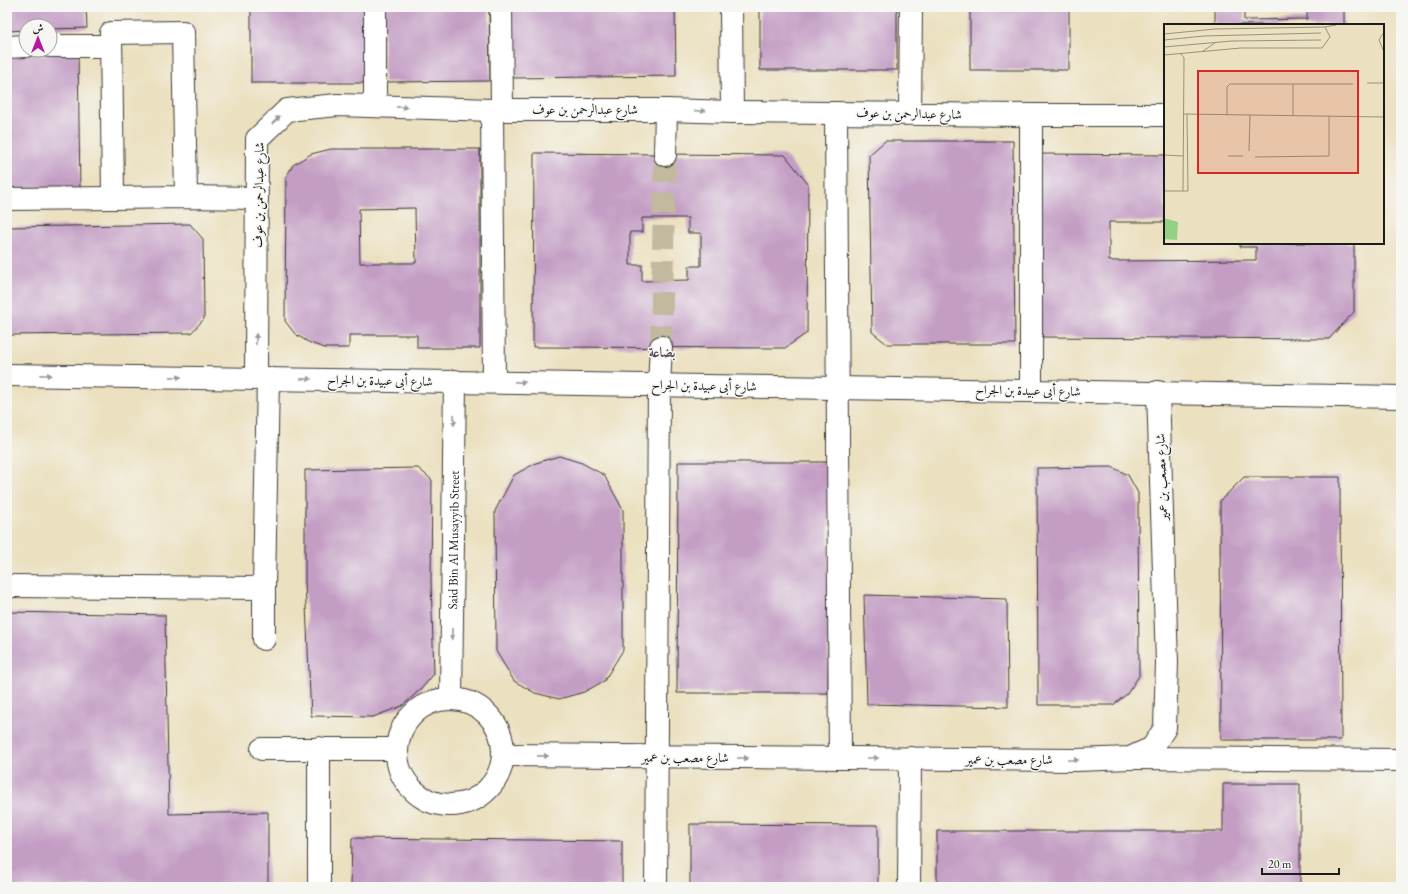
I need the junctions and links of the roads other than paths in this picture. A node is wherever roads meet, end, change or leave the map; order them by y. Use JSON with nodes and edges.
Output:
{"nodes":[{"id":1,"x":375,"y":7,"type":"edge"},
{"id":2,"x":501,"y":7,"type":"edge"},
{"id":3,"x":732,"y":7,"type":"edge"},
{"id":4,"x":911,"y":7,"type":"edge"},
{"id":5,"x":18,"y":46,"type":"edge"},
{"id":6,"x":58,"y":46,"type":"edge"},
{"id":7,"x":111,"y":46,"type":"junction"},
{"id":8,"x":7,"y":47,"type":"edge"},
{"id":9,"x":375,"y":106,"type":"junction"},
{"id":10,"x":497,"y":109,"type":"junction"},
{"id":11,"x":666,"y":110,"type":"junction"},
{"id":12,"x":732,"y":112,"type":"junction"},
{"id":13,"x":836,"y":112,"type":"junction"},
{"id":14,"x":910,"y":113,"type":"junction"},
{"id":15,"x":1031,"y":115,"type":"junction"},
{"id":16,"x":1164,"y":115,"type":"edge"},
{"id":17,"x":665,"y":154,"type":"tunnel mouth"},
{"id":18,"x":186,"y":197,"type":"junction"},
{"id":19,"x":113,"y":198,"type":"junction"},
{"id":20,"x":257,"y":198,"type":"junction"},
{"id":21,"x":7,"y":199,"type":"edge"},
{"id":22,"x":661,"y":347,"type":"tunnel mouth"},
{"id":23,"x":7,"y":374,"type":"edge"},
{"id":24,"x":262,"y":378,"type":"junction"},
{"id":25,"x":455,"y":381,"type":"junction"},
{"id":26,"x":494,"y":382,"type":"junction"},
{"id":27,"x":659,"y":384,"type":"junction"},
{"id":28,"x":838,"y":387,"type":"junction"},
{"id":29,"x":1031,"y":390,"type":"junction"},
{"id":30,"x":1158,"y":392,"type":"junction"},
{"id":31,"x":1401,"y":397,"type":"edge"},
{"id":32,"x":7,"y":586,"type":"edge"},
{"id":33,"x":264,"y":588,"type":"junction"},
{"id":34,"x":264,"y":639,"type":"dead end"},
{"id":35,"x":451,"y":698,"type":"junction"},
{"id":36,"x":319,"y":748,"type":"junction"},
{"id":37,"x":262,"y":749,"type":"dead end"},
{"id":38,"x":396,"y":749,"type":"junction"},
{"id":39,"x":504,"y":755,"type":"junction"},
{"id":40,"x":656,"y":757,"type":"junction"},
{"id":41,"x":840,"y":758,"type":"junction"},
{"id":42,"x":910,"y":758,"type":"junction"},
{"id":43,"x":1130,"y":758,"type":"junction"},
{"id":44,"x":1401,"y":760,"type":"edge"},
{"id":45,"x":319,"y":887,"type":"edge"},
{"id":46,"x":656,"y":887,"type":"edge"},
{"id":47,"x":909,"y":887,"type":"edge"}],
"edges":[{"from":1,"to":9,"type":"street"},
{"from":2,"to":10,"type":"street"},
{"from":3,"to":12,"type":"street"},
{"from":4,"to":14,"type":"street"},
{"from":5,"to":8,"type":"street"},
{"from":6,"to":7,"type":"street"},
{"from":7,"to":18,"type":"street"},
{"from":7,"to":19,"type":"street"},
{"from":9,"to":10,"type":"street","name":"شارع عبدالرحمن بن عوف","one_way":true},
{"from":20,"to":9,"type":"street","name":"شارع عبدالرحمن بن عوف","one_way":true},
{"from":10,"to":11,"type":"street","name":"شارع عبدالرحمن بن عوف"},
{"from":10,"to":26,"type":"street"},
{"from":11,"to":12,"type":"street","name":"شارع عبدالرحمن بن عوف","one_way":true},
{"from":11,"to":17,"type":"street"},
{"from":12,"to":13,"type":"street","name":"شارع عبدالرحمن بن عوف"},
{"from":13,"to":14,"type":"street","name":"شارع عبدالرحمن بن عوف"},
{"from":13,"to":28,"type":"street"},
{"from":14,"to":15,"type":"street","name":"شارع عبدالرحمن بن عوف"},
{"from":15,"to":16,"type":"street","name":"شارع عبدالرحمن بن عوف"},
{"from":15,"to":29,"type":"street"},
{"from":18,"to":19,"type":"street"},
{"from":18,"to":20,"type":"street"},
{"from":19,"to":21,"type":"street"},
{"from":24,"to":20,"type":"street","name":"شارع عبدالرحمن بن عوف","one_way":true},
{"from":22,"to":27,"type":"street"},
{"from":23,"to":24,"type":"street","name":"شارع أبى عبيدة بن الجراح","one_way":true},
{"from":24,"to":25,"type":"street","name":"شارع أبى عبيدة بن الجراح","one_way":true},
{"from":24,"to":33,"type":"street","name":"شارع عبدالرحمن بن عوف"},
{"from":25,"to":26,"type":"street","name":"شارع أبى عبيدة بن الجراح"},
{"from":25,"to":35,"type":"street","name":"Said Bin Al Musayyib Street","one_way":true},
{"from":26,"to":27,"type":"street","name":"شارع أبى عبيدة بن الجراح","one_way":true},
{"from":27,"to":28,"type":"street","name":"شارع أبى عبيدة بن الجراح"},
{"from":27,"to":40,"type":"street"},
{"from":28,"to":29,"type":"street","name":"شارع أبى عبيدة بن الجراح"},
{"from":28,"to":41,"type":"street"},
{"from":29,"to":30,"type":"street","name":"شارع أبى عبيدة بن الجراح"},
{"from":30,"to":31,"type":"street","name":"شارع أبى عبيدة بن الجراح"},
{"from":30,"to":43,"type":"street","name":"شارع مصعب بن عمير"},
{"from":32,"to":33,"type":"street"},
{"from":33,"to":34,"type":"street","name":"شارع عبدالرحمن بن عوف"},
{"from":35,"to":38,"type":"street"},
{"from":35,"to":39,"type":"street"},
{"from":36,"to":37,"type":"street"},
{"from":36,"to":38,"type":"street"},
{"from":36,"to":45,"type":"street"},
{"from":38,"to":39,"type":"street"},
{"from":39,"to":40,"type":"street","name":"شارع مصعب بن عمير","one_way":true},
{"from":40,"to":41,"type":"street","name":"شارع مصعب بن عمير","one_way":true},
{"from":40,"to":46,"type":"street"},
{"from":41,"to":42,"type":"street","name":"شارع مصعب بن عمير","one_way":true},
{"from":42,"to":43,"type":"street","name":"شارع مصعب بن عمير","one_way":true},
{"from":42,"to":47,"type":"street"},
{"from":43,"to":44,"type":"street"}]}
